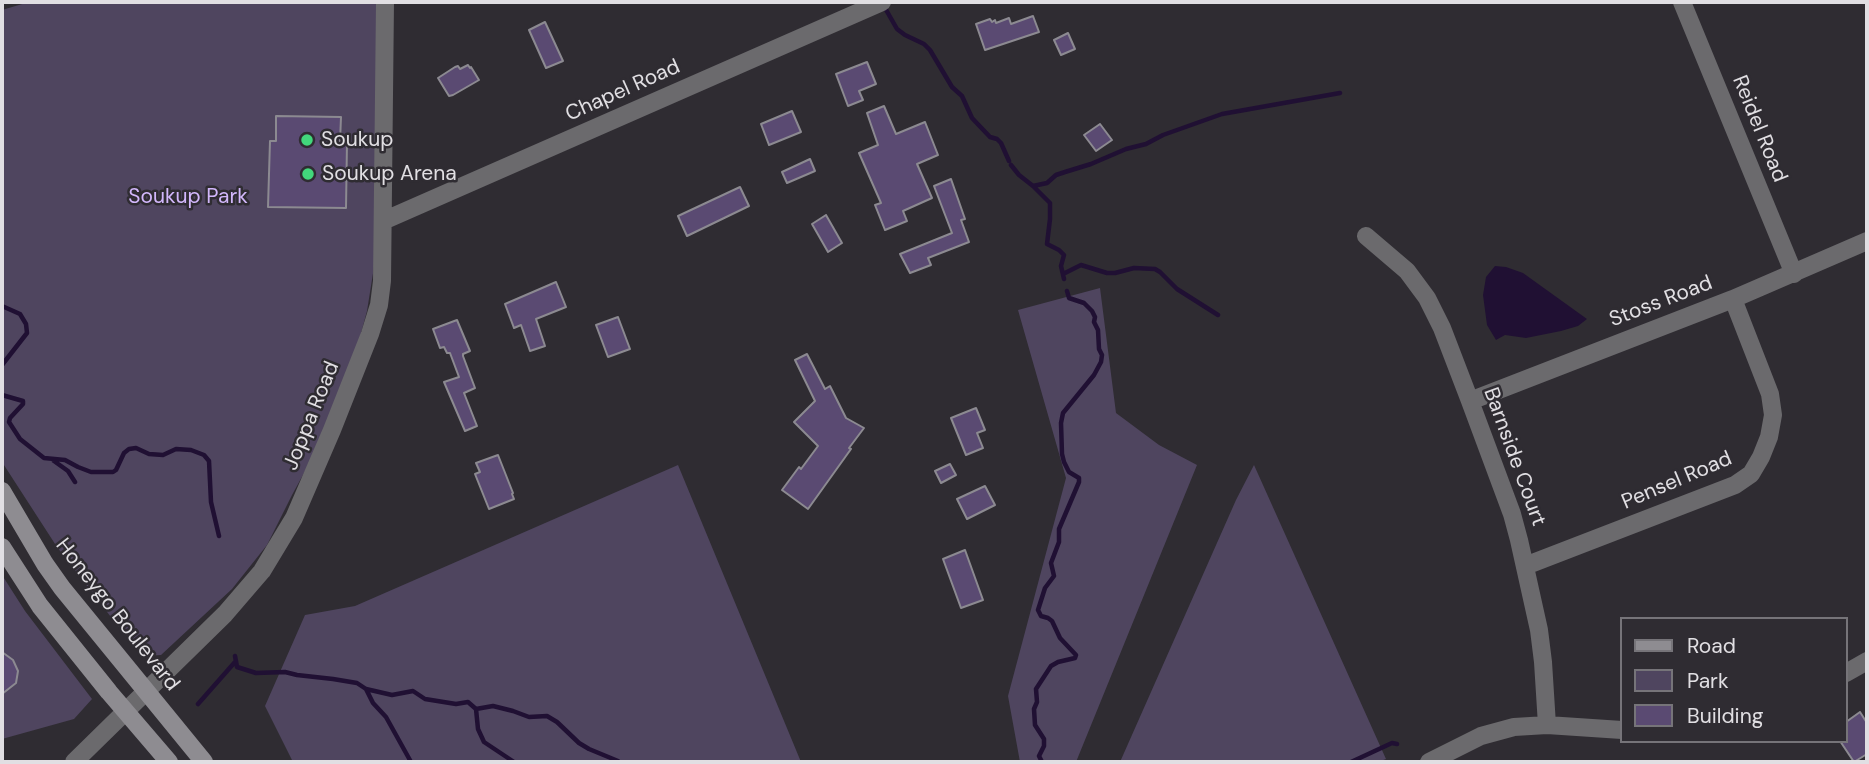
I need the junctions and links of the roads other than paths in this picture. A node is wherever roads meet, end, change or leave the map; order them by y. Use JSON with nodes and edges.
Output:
{"nodes":[{"id":1,"x":385,"y":2,"type":"edge"},
{"id":2,"x":882,"y":2,"type":"edge"},
{"id":3,"x":1682,"y":2,"type":"edge"},
{"id":4,"x":383,"y":221,"type":"junction"},
{"id":5,"x":1366,"y":236,"type":"dead end"},
{"id":6,"x":1867,"y":242,"type":"edge"},
{"id":7,"x":1794,"y":274,"type":"junction"},
{"id":8,"x":1733,"y":299,"type":"junction"},
{"id":9,"x":1470,"y":401,"type":"junction"},
{"id":10,"x":2,"y":491,"type":"edge"},
{"id":11,"x":2,"y":547,"type":"edge"},
{"id":12,"x":1525,"y":566,"type":"junction"},
{"id":13,"x":1867,"y":662,"type":"edge"},
{"id":14,"x":1848,"y":672,"type":"edge"},
{"id":15,"x":146,"y":691,"type":"junction"},
{"id":16,"x":126,"y":711,"type":"junction"},
{"id":17,"x":1547,"y":725,"type":"junction"},
{"id":18,"x":1620,"y":730,"type":"edge"},
{"id":19,"x":74,"y":762,"type":"edge"},
{"id":20,"x":169,"y":762,"type":"edge"},
{"id":21,"x":204,"y":762,"type":"edge"},
{"id":22,"x":1429,"y":762,"type":"edge"}],
"edges":[{"from":1,"to":4,"type":"street","name":"Joppa Road"},
{"from":2,"to":4,"type":"street","name":"Chapel Road"},
{"from":3,"to":7,"type":"street","name":"Reidel Road"},
{"from":4,"to":15,"type":"street","name":"Joppa Road"},
{"from":5,"to":9,"type":"street","name":"Barnside Court"},
{"from":6,"to":7,"type":"street","name":"Stoss Road"},
{"from":7,"to":8,"type":"street","name":"Stoss Road"},
{"from":8,"to":9,"type":"street","name":"Stoss Road"},
{"from":8,"to":12,"type":"street","name":"Pensel Road"},
{"from":9,"to":12,"type":"street","name":"Barnside Court"},
{"from":10,"to":15,"type":"main road","name":"Honeygo Boulevard"},
{"from":11,"to":16,"type":"main road"},
{"from":12,"to":17,"type":"street","name":"Barnside Court"},
{"from":13,"to":14,"type":"street"},
{"from":15,"to":16,"type":"street","name":"Joppa Road"},
{"from":15,"to":21,"type":"main road","name":"Honeygo Boulevard"},
{"from":16,"to":19,"type":"street","name":"Joppa Road"},
{"from":16,"to":20,"type":"main road"},
{"from":17,"to":18,"type":"street"},
{"from":17,"to":22,"type":"street"}]}
